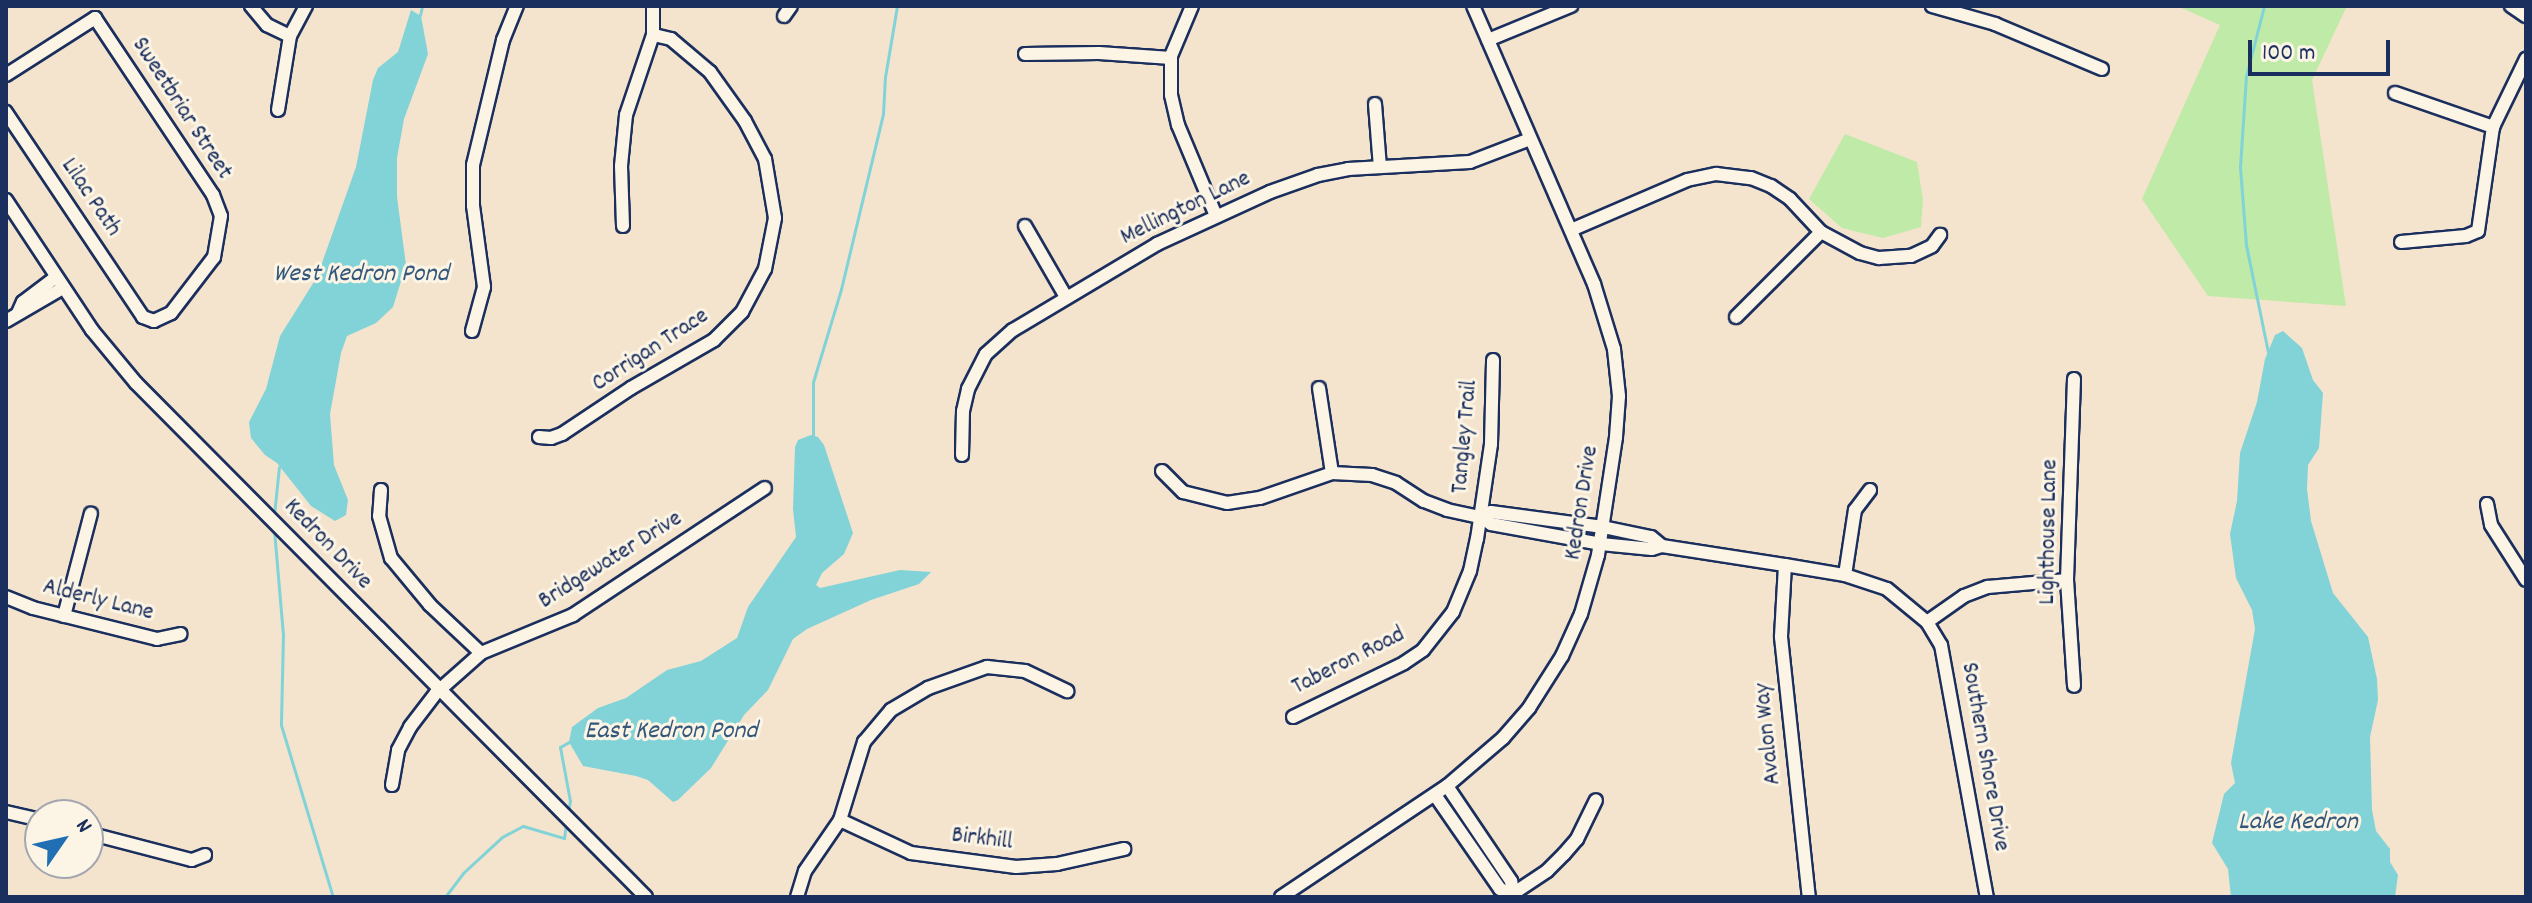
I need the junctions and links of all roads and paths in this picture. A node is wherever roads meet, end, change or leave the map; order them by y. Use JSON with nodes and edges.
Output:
{"nodes":[{"id":1,"x":251,"y":6,"type":"edge"},
{"id":2,"x":306,"y":6,"type":"edge"},
{"id":3,"x":517,"y":6,"type":"edge"},
{"id":4,"x":653,"y":6,"type":"edge"},
{"id":5,"x":1192,"y":6,"type":"edge"},
{"id":6,"x":1473,"y":6,"type":"edge"},
{"id":7,"x":1571,"y":6,"type":"edge"},
{"id":8,"x":1932,"y":6,"type":"edge"},
{"id":9,"x":2511,"y":6,"type":"edge"},
{"id":10,"x":2526,"y":16,"type":"edge"},
{"id":11,"x":653,"y":35,"type":"junction"},
{"id":12,"x":290,"y":36,"type":"junction"},
{"id":13,"x":1488,"y":40,"type":"junction"},
{"id":14,"x":1025,"y":54,"type":"dead end"},
{"id":15,"x":1171,"y":58,"type":"junction"},
{"id":16,"x":2526,"y":59,"type":"edge"},
{"id":17,"x":2102,"y":69,"type":"dead end"},
{"id":18,"x":6,"y":75,"type":"edge"},
{"id":19,"x":2395,"y":93,"type":"dead end"},
{"id":20,"x":1375,"y":104,"type":"dead end"},
{"id":21,"x":278,"y":110,"type":"dead end"},
{"id":22,"x":6,"y":112,"type":"edge"},
{"id":23,"x":2493,"y":127,"type":"junction"},
{"id":24,"x":1530,"y":139,"type":"junction"},
{"id":25,"x":1380,"y":167,"type":"junction"},
{"id":26,"x":6,"y":200,"type":"edge"},
{"id":27,"x":1216,"y":216,"type":"junction"},
{"id":28,"x":623,"y":226,"type":"dead end"},
{"id":29,"x":1025,"y":226,"type":"dead end"},
{"id":30,"x":1571,"y":230,"type":"junction"},
{"id":31,"x":1821,"y":232,"type":"junction"},
{"id":32,"x":1940,"y":235,"type":"dead end"},
{"id":33,"x":2401,"y":242,"type":"dead end"},
{"id":34,"x":59,"y":282,"type":"junction"},
{"id":35,"x":1066,"y":297,"type":"junction"},
{"id":36,"x":136,"y":308,"type":"joint"},
{"id":37,"x":1736,"y":317,"type":"dead end"},
{"id":38,"x":6,"y":321,"type":"edge"},
{"id":39,"x":472,"y":331,"type":"dead end"},
{"id":40,"x":1493,"y":360,"type":"dead end"},
{"id":41,"x":2074,"y":379,"type":"dead end"},
{"id":42,"x":1319,"y":388,"type":"dead end"},
{"id":43,"x":539,"y":437,"type":"dead end"},
{"id":44,"x":962,"y":455,"type":"dead end"},
{"id":45,"x":1162,"y":471,"type":"dead end"},
{"id":46,"x":1332,"y":473,"type":"junction"},
{"id":47,"x":765,"y":488,"type":"dead end"},
{"id":48,"x":381,"y":490,"type":"dead end"},
{"id":49,"x":1870,"y":490,"type":"dead end"},
{"id":50,"x":2487,"y":504,"type":"dead end"},
{"id":51,"x":91,"y":513,"type":"dead end"},
{"id":52,"x":1481,"y":517,"type":"junction"},
{"id":53,"x":1603,"y":527,"type":"junction"},
{"id":54,"x":1601,"y":544,"type":"junction"},
{"id":55,"x":1662,"y":546,"type":"junction"},
{"id":56,"x":1785,"y":565,"type":"junction"},
{"id":57,"x":2524,"y":572,"type":"edge"},
{"id":58,"x":1845,"y":575,"type":"junction"},
{"id":59,"x":2067,"y":580,"type":"junction"},
{"id":60,"x":6,"y":597,"type":"edge"},
{"id":61,"x":64,"y":616,"type":"junction"},
{"id":62,"x":1927,"y":622,"type":"junction"},
{"id":63,"x":180,"y":634,"type":"dead end"},
{"id":64,"x":481,"y":653,"type":"junction"},
{"id":65,"x":2074,"y":686,"type":"dead end"},
{"id":66,"x":439,"y":690,"type":"junction"},
{"id":67,"x":1067,"y":691,"type":"dead end"},
{"id":68,"x":1293,"y":717,"type":"dead end"},
{"id":69,"x":392,"y":785,"type":"dead end"},
{"id":70,"x":1447,"y":786,"type":"junction"},
{"id":71,"x":1435,"y":795,"type":"junction"},
{"id":72,"x":1596,"y":800,"type":"dead end"},
{"id":73,"x":840,"y":820,"type":"junction"},
{"id":74,"x":104,"y":837,"type":"edge"},
{"id":75,"x":1124,"y":849,"type":"dead end"},
{"id":76,"x":205,"y":855,"type":"dead end"},
{"id":77,"x":1511,"y":896,"type":"edge"},
{"id":78,"x":646,"y":897,"type":"edge"},
{"id":79,"x":797,"y":897,"type":"edge"},
{"id":80,"x":1281,"y":897,"type":"edge"},
{"id":81,"x":1809,"y":897,"type":"edge"},
{"id":82,"x":1987,"y":897,"type":"edge"}],
"edges":[{"from":1,"to":12,"type":"street"},
{"from":2,"to":12,"type":"street"},
{"from":3,"to":39,"type":"street"},
{"from":4,"to":11,"type":"street"},
{"from":5,"to":15,"type":"street"},
{"from":6,"to":13,"type":"street","name":"Kedron Drive"},
{"from":7,"to":13,"type":"street"},
{"from":8,"to":17,"type":"street"},
{"from":9,"to":10,"type":"street"},
{"from":11,"to":28,"type":"street"},
{"from":11,"to":43,"type":"street","name":"Corrigan Trace"},
{"from":12,"to":21,"type":"street"},
{"from":13,"to":24,"type":"street","name":"Kedron Drive"},
{"from":14,"to":15,"type":"street"},
{"from":15,"to":27,"type":"street"},
{"from":16,"to":23,"type":"street"},
{"from":18,"to":36,"type":"street","name":"Sweetbriar Street"},
{"from":19,"to":23,"type":"street"},
{"from":20,"to":25,"type":"street"},
{"from":22,"to":36,"type":"street","name":"Lilac Path"},
{"from":23,"to":33,"type":"street"},
{"from":24,"to":25,"type":"street","name":"Mellington Lane"},
{"from":24,"to":30,"type":"street","name":"Kedron Drive"},
{"from":25,"to":27,"type":"street","name":"Mellington Lane"},
{"from":26,"to":34,"type":"street","name":"Kedron Drive"},
{"from":27,"to":35,"type":"street","name":"Mellington Lane"},
{"from":29,"to":35,"type":"street"},
{"from":30,"to":31,"type":"street"},
{"from":30,"to":53,"type":"street","name":"Kedron Drive"},
{"from":31,"to":32,"type":"street"},
{"from":31,"to":37,"type":"street"},
{"from":34,"to":38,"type":"street"},
{"from":34,"to":66,"type":"street","name":"Kedron Drive"},
{"from":35,"to":44,"type":"street","name":"Mellington Lane"},
{"from":40,"to":52,"type":"street","name":"Tangley Trail"},
{"from":41,"to":59,"type":"street","name":"Lighthouse Lane"},
{"from":42,"to":46,"type":"street"},
{"from":45,"to":46,"type":"street"},
{"from":46,"to":52,"type":"street"},
{"from":47,"to":64,"type":"street","name":"Bridgewater Drive"},
{"from":48,"to":64,"type":"street"},
{"from":49,"to":58,"type":"street"},
{"from":50,"to":57,"type":"street"},
{"from":51,"to":61,"type":"street"},
{"from":52,"to":53,"type":"street","name":"Southern Shore Drive"},
{"from":52,"to":54,"type":"street","name":"Southern Shore Drive"},
{"from":52,"to":68,"type":"street","name":"Taberon Road"},
{"from":53,"to":54,"type":"street","name":"Kedron Drive"},
{"from":53,"to":55,"type":"street","name":"Southern Shore Drive"},
{"from":54,"to":55,"type":"street","name":"Southern Shore Drive"},
{"from":54,"to":70,"type":"street","name":"Kedron Drive"},
{"from":55,"to":56,"type":"street","name":"Southern Shore Drive"},
{"from":56,"to":58,"type":"street","name":"Southern Shore Drive"},
{"from":56,"to":81,"type":"street","name":"Avalon Way"},
{"from":58,"to":62,"type":"street","name":"Southern Shore Drive"},
{"from":59,"to":62,"type":"street"},
{"from":59,"to":65,"type":"street","name":"Lighthouse Lane"},
{"from":60,"to":61,"type":"street","name":"Alderly Lane"},
{"from":61,"to":63,"type":"street","name":"Alderly Lane"},
{"from":62,"to":82,"type":"street","name":"Southern Shore Drive"},
{"from":64,"to":66,"type":"street","name":"Bridgewater Drive"},
{"from":66,"to":69,"type":"street","name":"Bridgewater Drive"},
{"from":66,"to":78,"type":"street","name":"Kedron Drive"},
{"from":67,"to":73,"type":"street"},
{"from":70,"to":71,"type":"street","name":"Kedron Drive"},
{"from":70,"to":77,"type":"street"},
{"from":71,"to":77,"type":"street"},
{"from":71,"to":80,"type":"street","name":"Kedron Drive"},
{"from":72,"to":77,"type":"street"},
{"from":73,"to":75,"type":"street","name":"Birkhill"},
{"from":73,"to":79,"type":"street"},
{"from":74,"to":76,"type":"street"}]}
